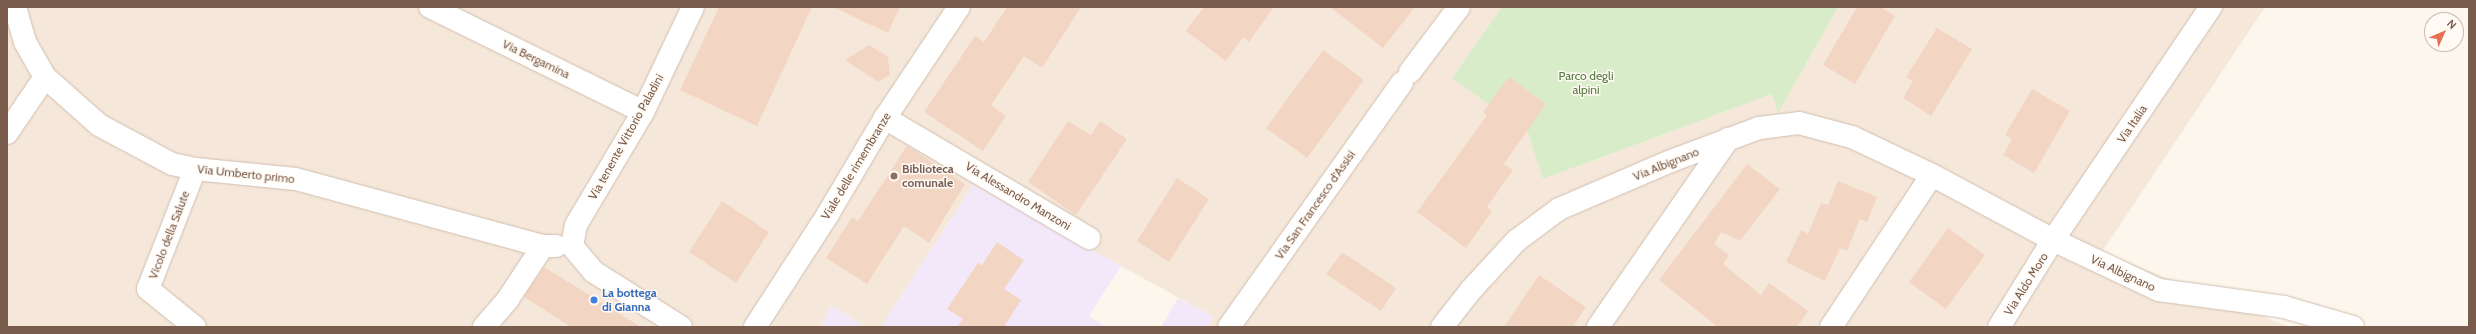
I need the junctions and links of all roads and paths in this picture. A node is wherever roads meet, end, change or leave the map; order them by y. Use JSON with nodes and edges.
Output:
{"nodes":[{"id":1,"x":15,"y":7,"type":"edge"},
{"id":2,"x":430,"y":7,"type":"edge"},
{"id":3,"x":694,"y":7,"type":"edge"},
{"id":4,"x":959,"y":7,"type":"edge"},
{"id":5,"x":1459,"y":7,"type":"edge"},
{"id":6,"x":2211,"y":7,"type":"edge"},
{"id":7,"x":45,"y":77,"type":"junction"},
{"id":8,"x":642,"y":112,"type":"junction"},
{"id":9,"x":885,"y":118,"type":"junction"},
{"id":10,"x":7,"y":133,"type":"edge"},
{"id":11,"x":1728,"y":139,"type":"junction"},
{"id":12,"x":195,"y":169,"type":"junction"},
{"id":13,"x":1932,"y":175,"type":"junction"},
{"id":14,"x":1089,"y":238,"type":"dead end"},
{"id":15,"x":2053,"y":240,"type":"junction"},
{"id":16,"x":543,"y":246,"type":"junction"},
{"id":17,"x":572,"y":246,"type":"junction"},
{"id":18,"x":195,"y":327,"type":"edge"},
{"id":19,"x":484,"y":327,"type":"edge"},
{"id":20,"x":681,"y":327,"type":"edge"},
{"id":21,"x":755,"y":327,"type":"edge"},
{"id":22,"x":1229,"y":327,"type":"edge"},
{"id":23,"x":1442,"y":327,"type":"edge"},
{"id":24,"x":1598,"y":327,"type":"edge"},
{"id":25,"x":1832,"y":327,"type":"edge"},
{"id":26,"x":1999,"y":327,"type":"edge"},
{"id":27,"x":2353,"y":327,"type":"edge"}],
"edges":[{"from":1,"to":7,"type":"street","name":"Via Umberto primo"},
{"from":2,"to":8,"type":"street","name":"Via Bergamina"},
{"from":3,"to":8,"type":"street","name":"Via tenente Vittorio Paladini"},
{"from":4,"to":9,"type":"street","name":"Viale delle rimembranze"},
{"from":5,"to":22,"type":"street","name":"Via San Francesco d'Assisi"},
{"from":6,"to":15,"type":"street","name":"Via Italia"},
{"from":7,"to":10,"type":"street"},
{"from":7,"to":12,"type":"street","name":"Via Umberto primo"},
{"from":8,"to":17,"type":"street","name":"Via tenente Vittorio Paladini"},
{"from":9,"to":14,"type":"street","name":"Via Alessandro Manzoni"},
{"from":9,"to":21,"type":"street","name":"Viale delle rimembranze"},
{"from":11,"to":13,"type":"street","name":"Via Albignano"},
{"from":11,"to":23,"type":"street","name":"Via Albignano"},
{"from":11,"to":24,"type":"street"},
{"from":12,"to":16,"type":"street","name":"Via Umberto primo"},
{"from":12,"to":18,"type":"street","name":"Vicolo della Salute"},
{"from":13,"to":15,"type":"street","name":"Via Albignano"},
{"from":13,"to":25,"type":"street"},
{"from":15,"to":26,"type":"street","name":"Via Aldo Moro"},
{"from":15,"to":27,"type":"street","name":"Via Albignano"},
{"from":16,"to":17,"type":"street","name":"Via Umberto primo"},
{"from":16,"to":19,"type":"street"},
{"from":17,"to":20,"type":"street"}]}
